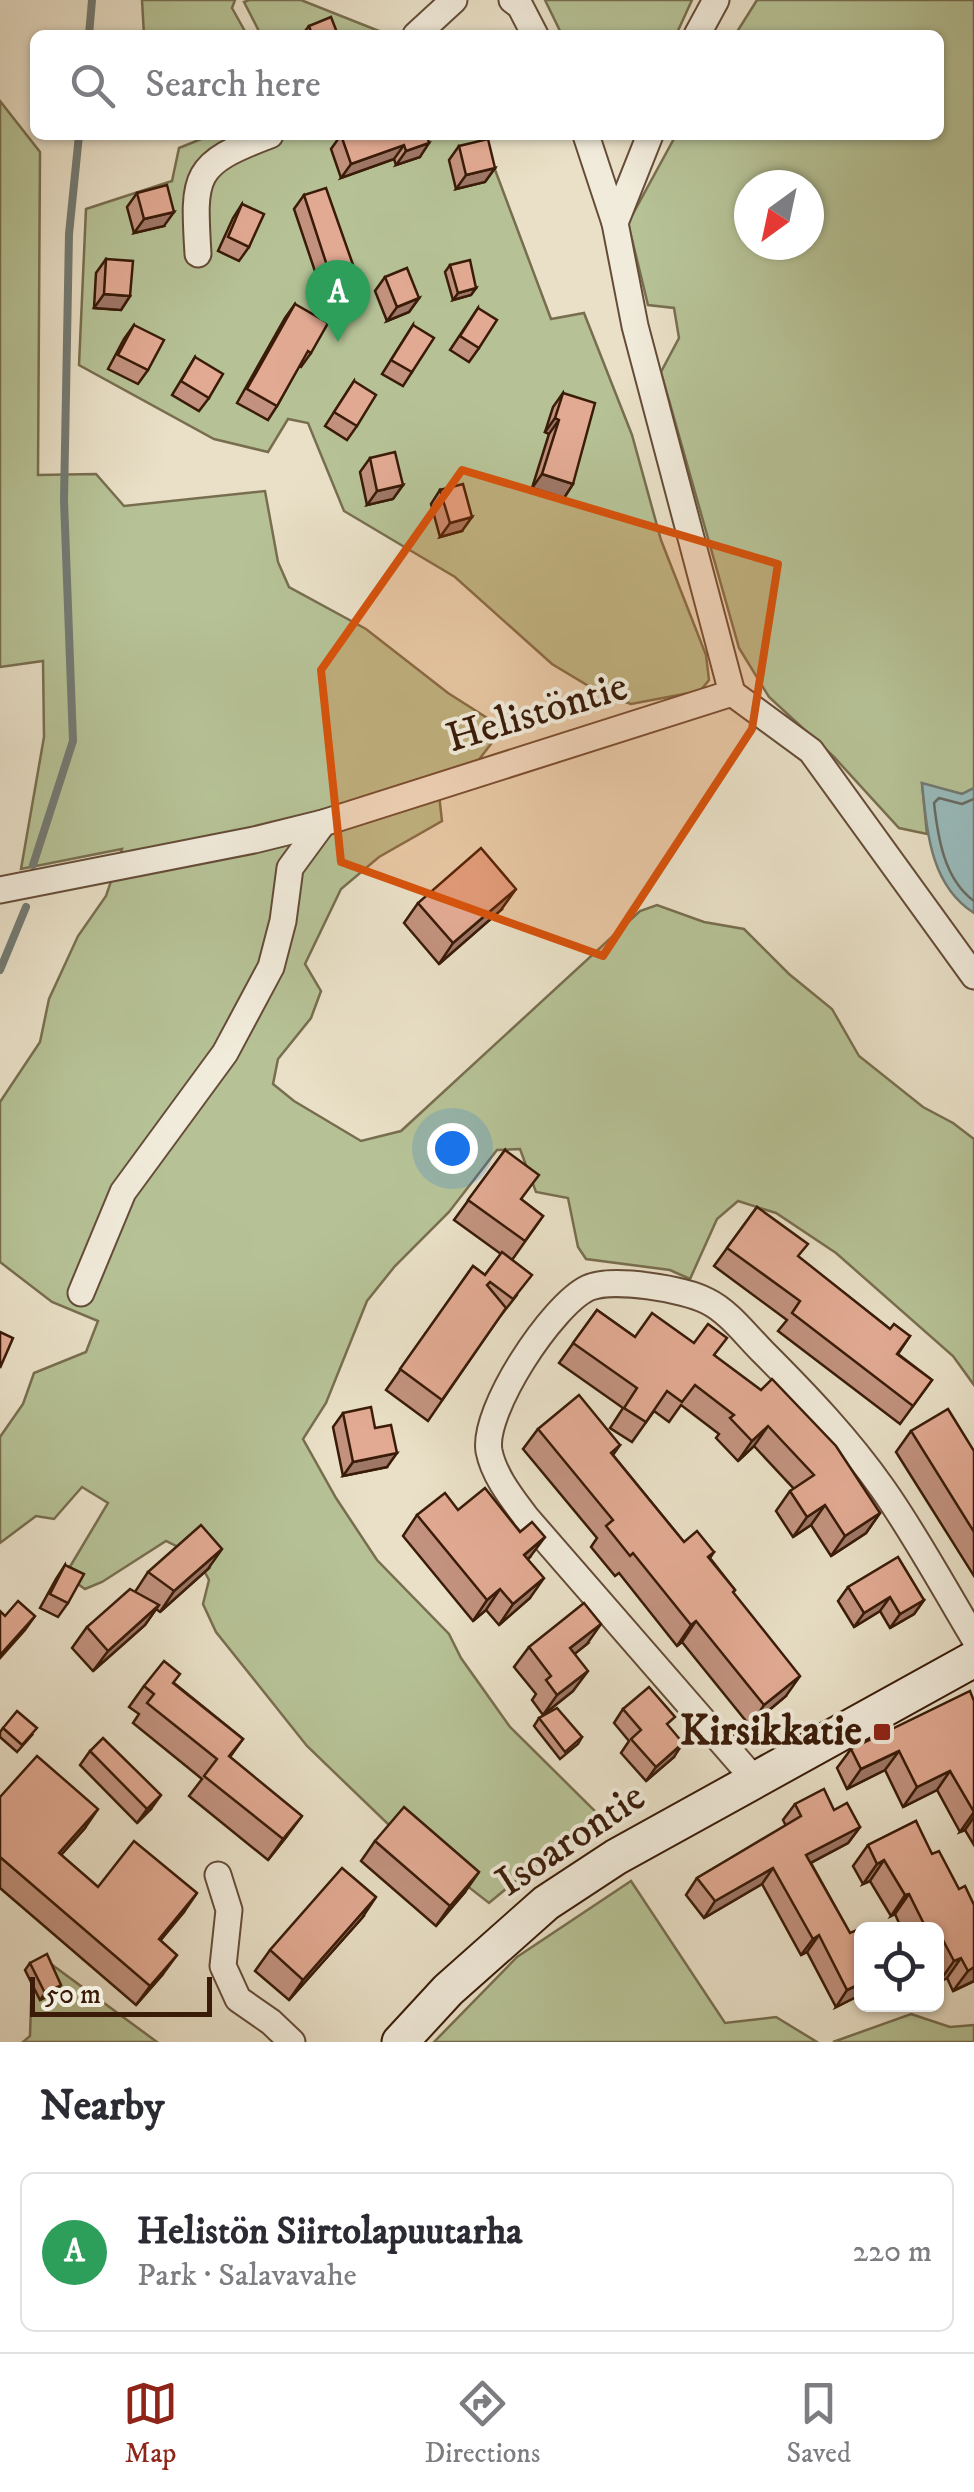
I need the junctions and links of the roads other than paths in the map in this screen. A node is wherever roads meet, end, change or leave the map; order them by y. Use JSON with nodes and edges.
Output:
{"nodes":[{"id":1,"x":454,"y":0,"type":"edge"},
{"id":2,"x":716,"y":0,"type":"edge"},
{"id":3,"x":516,"y":3,"type":"edge"},
{"id":4,"x":421,"y":30,"type":"edge"},
{"id":5,"x":533,"y":30,"type":"edge"},
{"id":6,"x":700,"y":30,"type":"edge"},
{"id":7,"x":257,"y":140,"type":"edge"},
{"id":8,"x":588,"y":140,"type":"edge"},
{"id":9,"x":648,"y":140,"type":"edge"},
{"id":10,"x":615,"y":223,"type":"junction"},
{"id":11,"x":198,"y":254,"type":"dead end"},
{"id":12,"x":732,"y":694,"type":"junction"},
{"id":13,"x":323,"y":822,"type":"junction"},
{"id":14,"x":0,"y":890,"type":"edge"},
{"id":15,"x":974,"y":976,"type":"edge"},
{"id":16,"x":81,"y":1293,"type":"dead end"},
{"id":17,"x":974,"y":1638,"type":"edge"},
{"id":18,"x":974,"y":1659,"type":"edge"},
{"id":19,"x":754,"y":1779,"type":"junction"},
{"id":20,"x":218,"y":1875,"type":"dead end"},
{"id":21,"x":292,"y":2042,"type":"edge"},
{"id":22,"x":400,"y":2042,"type":"edge"}],
"edges":[{"from":1,"to":4,"type":"street"},
{"from":2,"to":6,"type":"street"},
{"from":3,"to":5,"type":"street"},
{"from":7,"to":11,"type":"street"},
{"from":8,"to":10,"type":"street"},
{"from":9,"to":10,"type":"street"},
{"from":10,"to":12,"type":"street"},
{"from":12,"to":13,"type":"street","name":"Helistöntie"},
{"from":12,"to":15,"type":"street"},
{"from":13,"to":14,"type":"street","name":"Helistöntie"},
{"from":13,"to":16,"type":"street"},
{"from":17,"to":19,"type":"street"},
{"from":18,"to":19,"type":"street","name":"Isoarontie"},
{"from":19,"to":22,"type":"street","name":"Isoarontie"},
{"from":20,"to":21,"type":"street"}]}
